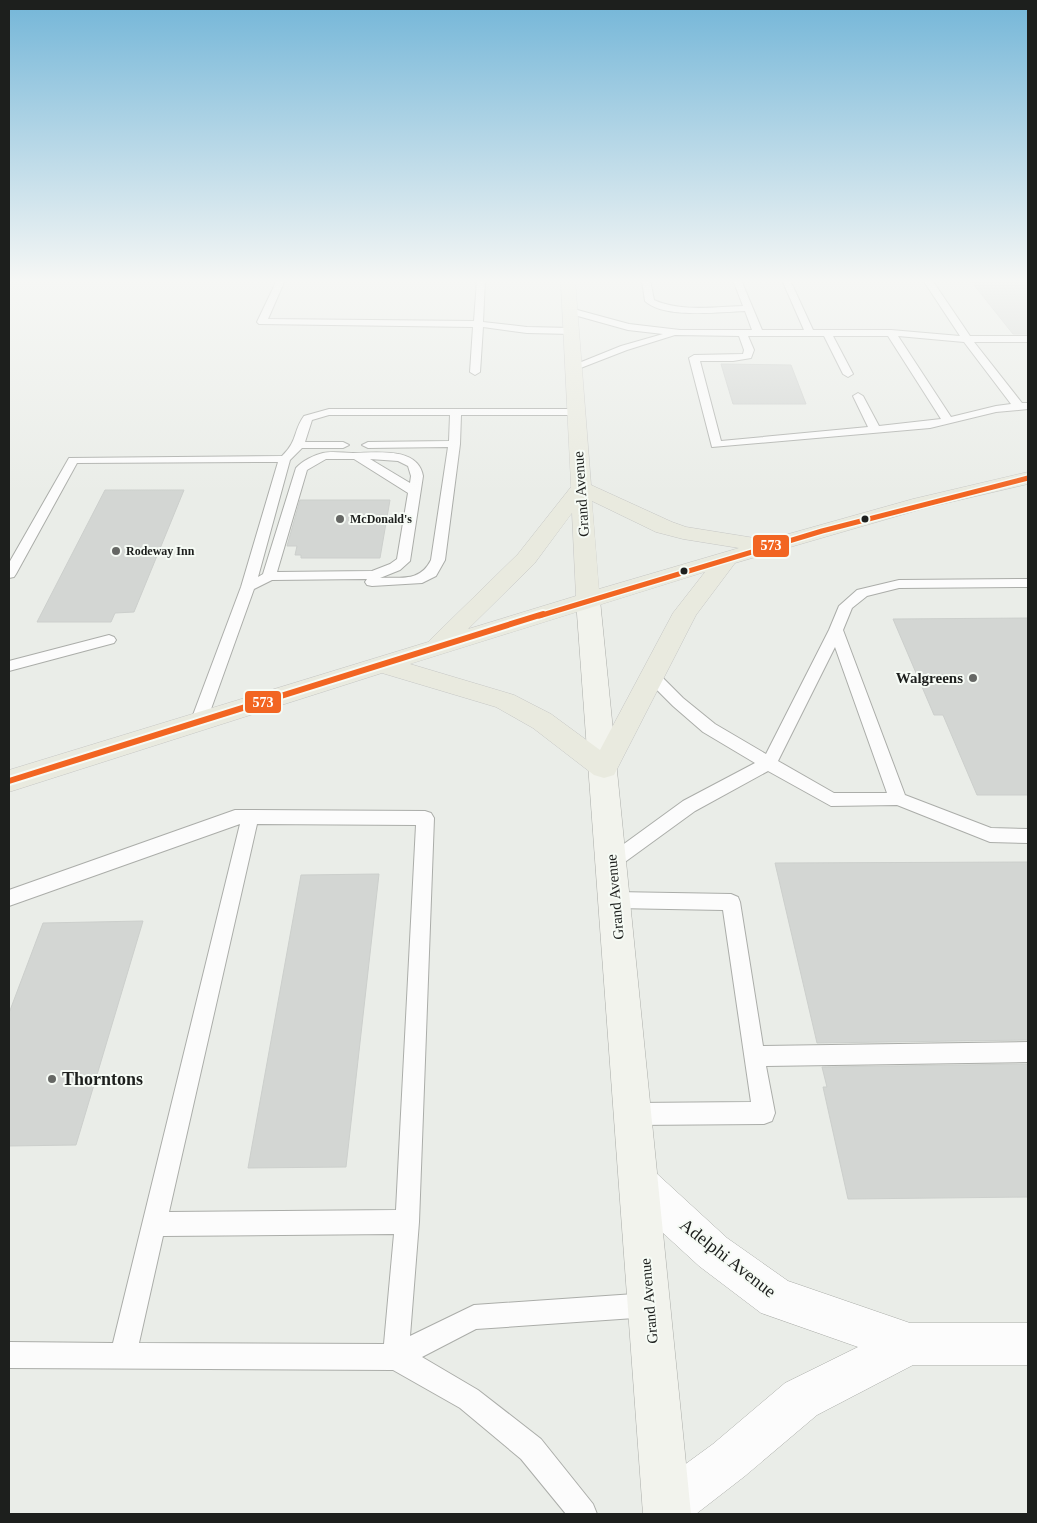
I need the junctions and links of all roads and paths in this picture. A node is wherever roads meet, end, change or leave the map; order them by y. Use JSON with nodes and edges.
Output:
{"nodes":[{"id":1,"x":476,"y":351,"type":"edge"},
{"id":2,"x":573,"y":351,"type":"edge"},
{"id":3,"x":616,"y":351,"type":"edge"},
{"id":4,"x":749,"y":351,"type":"edge"},
{"id":5,"x":837,"y":351,"type":"edge"},
{"id":6,"x":903,"y":351,"type":"edge"},
{"id":7,"x":978,"y":351,"type":"edge"},
{"id":8,"x":574,"y":367,"type":"junction"},
{"id":9,"x":474,"y":372,"type":"dead end"},
{"id":10,"x":848,"y":374,"type":"dead end"},
{"id":11,"x":858,"y":396,"type":"dead end"},
{"id":12,"x":1023,"y":407,"type":"edge"},
{"id":13,"x":456,"y":412,"type":"junction"},
{"id":14,"x":576,"y":412,"type":"junction"},
{"id":15,"x":948,"y":421,"type":"junction"},
{"id":16,"x":875,"y":430,"type":"junction"},
{"id":17,"x":454,"y":444,"type":"junction"},
{"id":18,"x":298,"y":445,"type":"junction"},
{"id":19,"x":356,"y":456,"type":"junction"},
{"id":20,"x":285,"y":460,"type":"junction"},
{"id":21,"x":1026,"y":481,"type":"edge"},
{"id":22,"x":581,"y":488,"type":"junction"},
{"id":23,"x":414,"y":491,"type":"junction"},
{"id":24,"x":769,"y":546,"type":"junction"},
{"id":25,"x":727,"y":559,"type":"junction"},
{"id":26,"x":9,"y":574,"type":"edge"},
{"id":27,"x":269,"y":576,"type":"junction"},
{"id":28,"x":1028,"y":584,"type":"edge"},
{"id":29,"x":248,"y":587,"type":"junction"},
{"id":30,"x":588,"y":600,"type":"junction"},
{"id":31,"x":836,"y":630,"type":"junction"},
{"id":32,"x":109,"y":640,"type":"dead end"},
{"id":33,"x":434,"y":649,"type":"junction"},
{"id":34,"x":384,"y":665,"type":"junction"},
{"id":35,"x":9,"y":666,"type":"edge"},
{"id":36,"x":654,"y":677,"type":"junction"},
{"id":37,"x":198,"y":723,"type":"junction"},
{"id":38,"x":769,"y":763,"type":"junction"},
{"id":39,"x":604,"y":768,"type":"junction"},
{"id":40,"x":9,"y":781,"type":"edge"},
{"id":41,"x":898,"y":799,"type":"junction"},
{"id":42,"x":250,"y":817,"type":"junction"},
{"id":43,"x":1028,"y":836,"type":"edge"},
{"id":44,"x":612,"y":862,"type":"junction"},
{"id":45,"x":9,"y":898,"type":"edge"},
{"id":46,"x":615,"y":900,"type":"junction"},
{"id":47,"x":1028,"y":1052,"type":"edge"},
{"id":48,"x":754,"y":1056,"type":"junction"},
{"id":49,"x":634,"y":1114,"type":"junction"},
{"id":50,"x":640,"y":1185,"type":"junction"},
{"id":51,"x":407,"y":1222,"type":"junction"},
{"id":52,"x":154,"y":1224,"type":"junction"},
{"id":53,"x":650,"y":1305,"type":"junction"},
{"id":54,"x":910,"y":1344,"type":"junction"},
{"id":55,"x":1028,"y":1344,"type":"edge"},
{"id":56,"x":9,"y":1355,"type":"edge"},
{"id":57,"x":123,"y":1356,"type":"junction"},
{"id":58,"x":396,"y":1357,"type":"junction"},
{"id":59,"x":667,"y":1511,"type":"edge"},
{"id":60,"x":583,"y":1514,"type":"edge"}],
"edges":[{"from":1,"to":9,"type":"lane"},
{"from":2,"to":8,"type":"main road","name":"Grand Avenue"},
{"from":3,"to":8,"type":"lane"},
{"from":4,"to":16,"type":"lane"},
{"from":5,"to":10,"type":"lane"},
{"from":6,"to":15,"type":"lane"},
{"from":7,"to":12,"type":"lane"},
{"from":8,"to":14,"type":"main road","name":"Grand Avenue"},
{"from":11,"to":16,"type":"lane"},
{"from":12,"to":15,"type":"lane"},
{"from":13,"to":14,"type":"lane"},
{"from":13,"to":17,"type":"lane"},
{"from":13,"to":18,"type":"lane"},
{"from":14,"to":22,"type":"main road","name":"Grand Avenue"},
{"from":15,"to":16,"type":"lane"},
{"from":17,"to":18,"type":"lane"},
{"from":17,"to":29,"type":"lane"},
{"from":18,"to":20,"type":"lane"},
{"from":19,"to":23,"type":"lane"},
{"from":19,"to":23,"type":"lane"},
{"from":19,"to":27,"type":"lane"},
{"from":20,"to":26,"type":"lane"},
{"from":20,"to":29,"type":"lane"},
{"from":21,"to":24,"type":"main road"},
{"from":22,"to":24,"type":"main road"},
{"from":22,"to":30,"type":"main road","name":"Grand Avenue"},
{"from":22,"to":33,"type":"main road"},
{"from":23,"to":27,"type":"lane"},
{"from":24,"to":25,"type":"main road"},
{"from":25,"to":30,"type":"main road"},
{"from":25,"to":36,"type":"main road"},
{"from":27,"to":29,"type":"lane"},
{"from":28,"to":31,"type":"lane"},
{"from":29,"to":37,"type":"lane"},
{"from":30,"to":33,"type":"main road"},
{"from":30,"to":39,"type":"main road","name":"Grand Avenue"},
{"from":31,"to":38,"type":"lane"},
{"from":31,"to":41,"type":"lane"},
{"from":32,"to":35,"type":"lane"},
{"from":33,"to":34,"type":"main road"},
{"from":34,"to":37,"type":"main road"},
{"from":34,"to":39,"type":"main road"},
{"from":36,"to":38,"type":"lane"},
{"from":36,"to":39,"type":"main road"},
{"from":37,"to":40,"type":"main road"},
{"from":38,"to":41,"type":"lane"},
{"from":38,"to":44,"type":"lane"},
{"from":39,"to":44,"type":"main road","name":"Grand Avenue"},
{"from":41,"to":43,"type":"lane"},
{"from":42,"to":45,"type":"lane"},
{"from":42,"to":51,"type":"lane"},
{"from":42,"to":52,"type":"lane"},
{"from":44,"to":46,"type":"main road","name":"Grand Avenue"},
{"from":46,"to":48,"type":"lane"},
{"from":46,"to":49,"type":"main road","name":"Grand Avenue"},
{"from":47,"to":48,"type":"lane"},
{"from":48,"to":49,"type":"lane"},
{"from":49,"to":50,"type":"main road","name":"Grand Avenue"},
{"from":50,"to":53,"type":"main road","name":"Grand Avenue"},
{"from":50,"to":54,"type":"street","name":"Adelphi Avenue"},
{"from":51,"to":52,"type":"lane"},
{"from":51,"to":58,"type":"lane"},
{"from":52,"to":57,"type":"lane"},
{"from":53,"to":58,"type":"lane"},
{"from":53,"to":59,"type":"main road","name":"Grand Avenue"},
{"from":54,"to":55,"type":"street","name":"Adelphi Avenue"},
{"from":54,"to":59,"type":"street","name":"Adelphi Avenue"},
{"from":56,"to":57,"type":"lane"},
{"from":57,"to":58,"type":"lane"},
{"from":58,"to":60,"type":"lane"}]}
